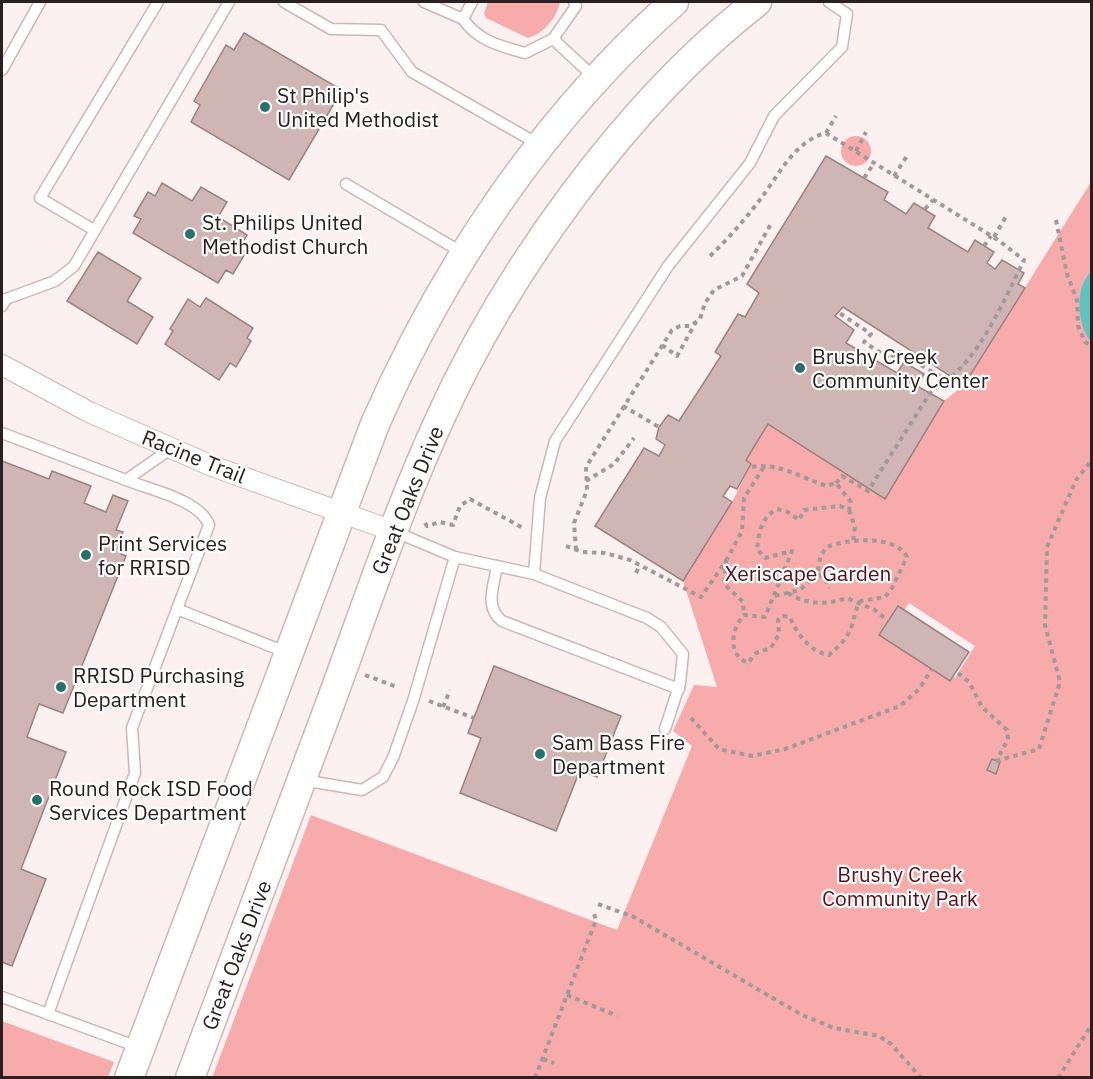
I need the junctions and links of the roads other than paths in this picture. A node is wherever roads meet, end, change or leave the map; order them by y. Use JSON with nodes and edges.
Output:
{"nodes":[{"id":1,"x":40,"y":2,"type":"edge"},
{"id":2,"x":158,"y":2,"type":"edge"},
{"id":3,"x":229,"y":2,"type":"edge"},
{"id":4,"x":284,"y":2,"type":"edge"},
{"id":5,"x":424,"y":2,"type":"edge"},
{"id":6,"x":472,"y":2,"type":"edge"},
{"id":7,"x":574,"y":2,"type":"edge"},
{"id":8,"x":674,"y":2,"type":"edge"},
{"id":9,"x":757,"y":2,"type":"edge"},
{"id":10,"x":829,"y":2,"type":"edge"},
{"id":11,"x":463,"y":19,"type":"junction"},
{"id":12,"x":553,"y":39,"type":"junction"},
{"id":13,"x":2,"y":70,"type":"edge"},
{"id":14,"x":596,"y":79,"type":"junction"},
{"id":15,"x":541,"y":146,"type":"junction"},
{"id":16,"x":346,"y":184,"type":"dead end"},
{"id":17,"x":94,"y":230,"type":"junction"},
{"id":18,"x":463,"y":253,"type":"junction"},
{"id":19,"x":2,"y":306,"type":"edge"},
{"id":20,"x":2,"y":365,"type":"edge"},
{"id":21,"x":2,"y":433,"type":"edge"},
{"id":22,"x":172,"y":448,"type":"junction"},
{"id":23,"x":126,"y":480,"type":"junction"},
{"id":24,"x":341,"y":512,"type":"junction"},
{"id":25,"x":393,"y":531,"type":"junction"},
{"id":26,"x":455,"y":557,"type":"junction"},
{"id":27,"x":497,"y":566,"type":"junction"},
{"id":28,"x":534,"y":574,"type":"junction"},
{"id":29,"x":177,"y":609,"type":"junction"},
{"id":30,"x":288,"y":653,"type":"junction"},
{"id":31,"x":679,"y":689,"type":"junction"},
{"id":32,"x":665,"y":729,"type":"dead end"},
{"id":33,"x":302,"y":780,"type":"junction"},
{"id":34,"x":2,"y":997,"type":"edge"},
{"id":35,"x":48,"y":1014,"type":"junction"},
{"id":36,"x":140,"y":1048,"type":"junction"},
{"id":37,"x":129,"y":1077,"type":"edge"},
{"id":38,"x":190,"y":1077,"type":"edge"}],
"edges":[{"from":1,"to":13,"type":"lane"},
{"from":2,"to":17,"type":"lane"},
{"from":3,"to":17,"type":"lane"},
{"from":4,"to":15,"type":"lane"},
{"from":5,"to":11,"type":"lane"},
{"from":6,"to":11,"type":"lane"},
{"from":7,"to":12,"type":"lane"},
{"from":8,"to":14,"type":"street"},
{"from":9,"to":25,"type":"street","name":"Great Oaks Drive"},
{"from":10,"to":28,"type":"lane"},
{"from":11,"to":12,"type":"lane"},
{"from":12,"to":14,"type":"lane"},
{"from":14,"to":15,"type":"street"},
{"from":15,"to":18,"type":"street"},
{"from":16,"to":18,"type":"lane"},
{"from":17,"to":19,"type":"lane"},
{"from":18,"to":24,"type":"street"},
{"from":20,"to":22,"type":"street","name":"Racine Trail"},
{"from":21,"to":23,"type":"lane"},
{"from":22,"to":23,"type":"lane"},
{"from":22,"to":24,"type":"street","name":"Racine Trail"},
{"from":23,"to":29,"type":"lane"},
{"from":24,"to":25,"type":"street","name":"Racine Trail"},
{"from":24,"to":30,"type":"street"},
{"from":25,"to":26,"type":"lane"},
{"from":25,"to":33,"type":"street","name":"Great Oaks Drive"},
{"from":26,"to":27,"type":"lane"},
{"from":26,"to":33,"type":"lane"},
{"from":27,"to":28,"type":"lane"},
{"from":27,"to":31,"type":"lane"},
{"from":28,"to":31,"type":"lane"},
{"from":29,"to":30,"type":"lane"},
{"from":29,"to":35,"type":"lane"},
{"from":30,"to":36,"type":"street"},
{"from":31,"to":32,"type":"lane"},
{"from":33,"to":38,"type":"street","name":"Great Oaks Drive"},
{"from":34,"to":35,"type":"lane"},
{"from":35,"to":36,"type":"lane"},
{"from":36,"to":37,"type":"street"}]}
